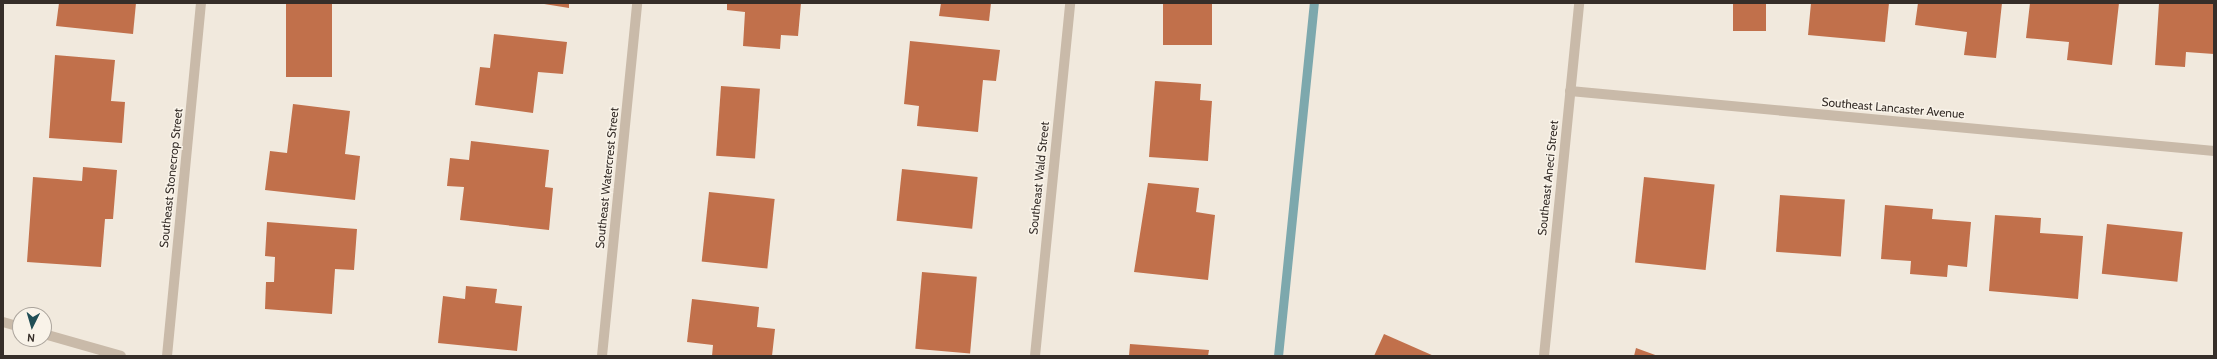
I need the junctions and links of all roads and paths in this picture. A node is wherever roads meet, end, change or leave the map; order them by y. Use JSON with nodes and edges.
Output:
{"nodes":[{"id":1,"x":201,"y":3,"type":"edge"},
{"id":2,"x":637,"y":3,"type":"edge"},
{"id":3,"x":1070,"y":3,"type":"edge"},
{"id":4,"x":1579,"y":3,"type":"edge"},
{"id":5,"x":1570,"y":91,"type":"junction"},
{"id":6,"x":2214,"y":151,"type":"edge"},
{"id":7,"x":52,"y":336,"type":"edge"},
{"id":8,"x":121,"y":356,"type":"edge"},
{"id":9,"x":167,"y":356,"type":"edge"},
{"id":10,"x":602,"y":356,"type":"edge"},
{"id":11,"x":1035,"y":356,"type":"edge"},
{"id":12,"x":1544,"y":356,"type":"edge"}],
"edges":[{"from":1,"to":9,"type":"street","name":"Southeast Stonecrop Street"},
{"from":2,"to":10,"type":"street","name":"Southeast Watercrest Street"},
{"from":3,"to":11,"type":"street","name":"Southeast Wald Street"},
{"from":4,"to":5,"type":"street","name":"Southeast Aneci Street"},
{"from":5,"to":6,"type":"street","name":"Southeast Lancaster Avenue"},
{"from":5,"to":12,"type":"street","name":"Southeast Aneci Street"},
{"from":7,"to":8,"type":"street"}]}
